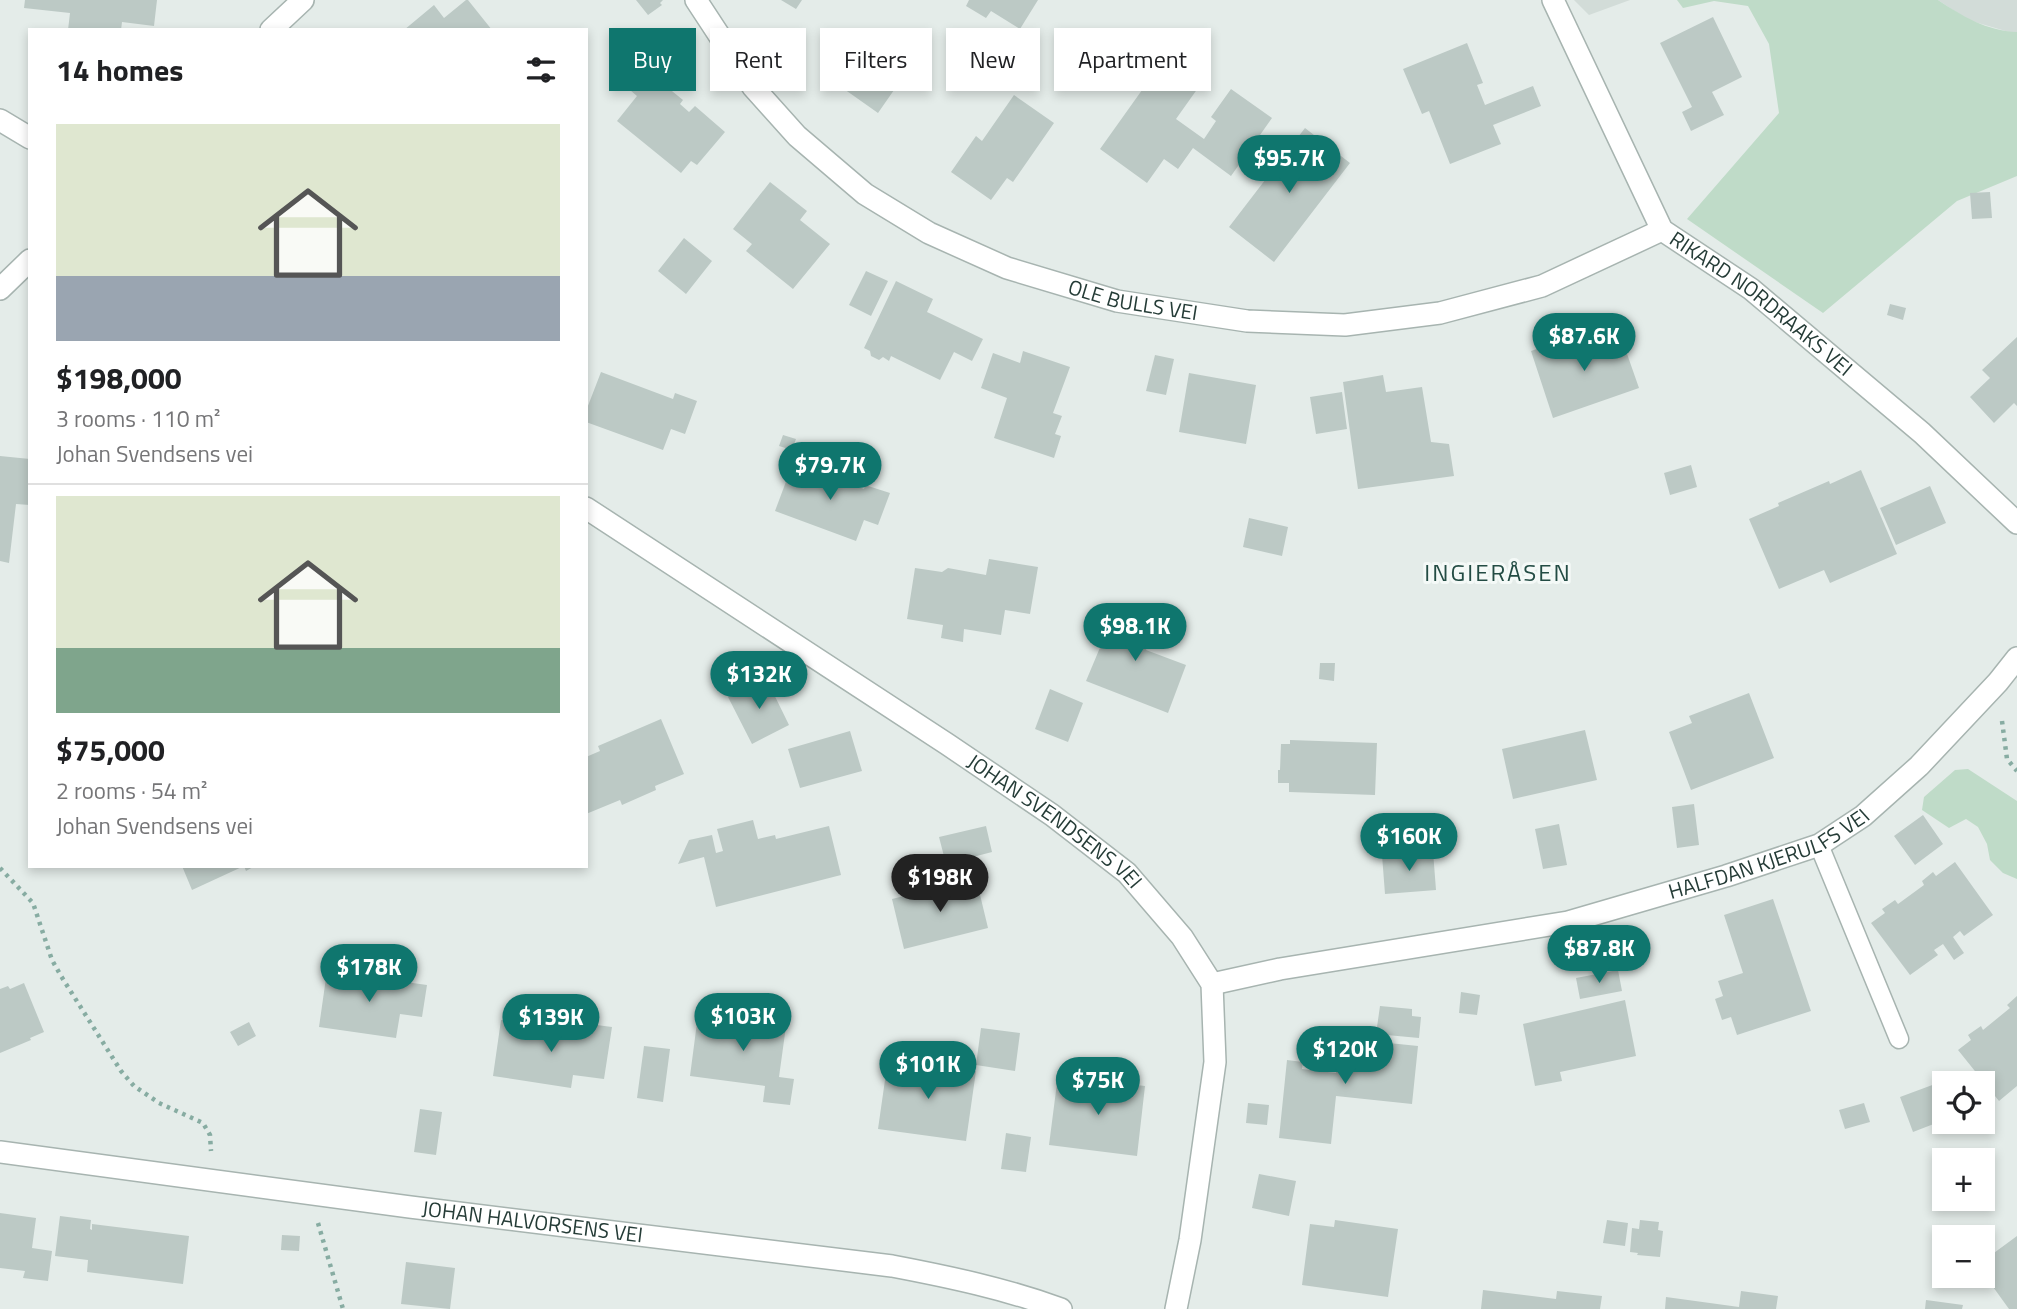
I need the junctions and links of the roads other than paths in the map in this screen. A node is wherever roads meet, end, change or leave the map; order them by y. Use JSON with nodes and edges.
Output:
{"nodes":[{"id":1,"x":303,"y":0,"type":"edge"},
{"id":2,"x":696,"y":0,"type":"edge"},
{"id":3,"x":1554,"y":0,"type":"edge"},
{"id":4,"x":273,"y":28,"type":"edge"},
{"id":5,"x":0,"y":120,"type":"edge"},
{"id":6,"x":28,"y":137,"type":"edge"},
{"id":7,"x":1662,"y":230,"type":"junction"},
{"id":8,"x":28,"y":262,"type":"edge"},
{"id":9,"x":0,"y":289,"type":"edge"},
{"id":10,"x":588,"y":511,"type":"edge"},
{"id":11,"x":2017,"y":523,"type":"edge"},
{"id":12,"x":2017,"y":658,"type":"edge"},
{"id":13,"x":1819,"y":845,"type":"junction"},
{"id":14,"x":1212,"y":984,"type":"junction"},
{"id":15,"x":1899,"y":1039,"type":"dead end"},
{"id":16,"x":0,"y":1152,"type":"edge"},
{"id":17,"x":1061,"y":1309,"type":"edge"},
{"id":18,"x":1176,"y":1309,"type":"edge"}],
"edges":[{"from":1,"to":4,"type":"street"},
{"from":2,"to":7,"type":"street","name":"OLE BULLS VEI"},
{"from":3,"to":7,"type":"street","name":"RIKARD NORDRAAKS VEI"},
{"from":5,"to":6,"type":"street"},
{"from":7,"to":11,"type":"street","name":"RIKARD NORDRAAKS VEI"},
{"from":8,"to":9,"type":"street"},
{"from":10,"to":14,"type":"street","name":"JOHAN SVENDSENS VEI"},
{"from":12,"to":13,"type":"street","name":"HALFDAN KJERULFS VEI"},
{"from":13,"to":14,"type":"street","name":"HALFDAN KJERULFS VEI"},
{"from":13,"to":15,"type":"lane"},
{"from":14,"to":18,"type":"street"},
{"from":16,"to":17,"type":"street","name":"JOHAN HALVORSENS VEI"}]}
